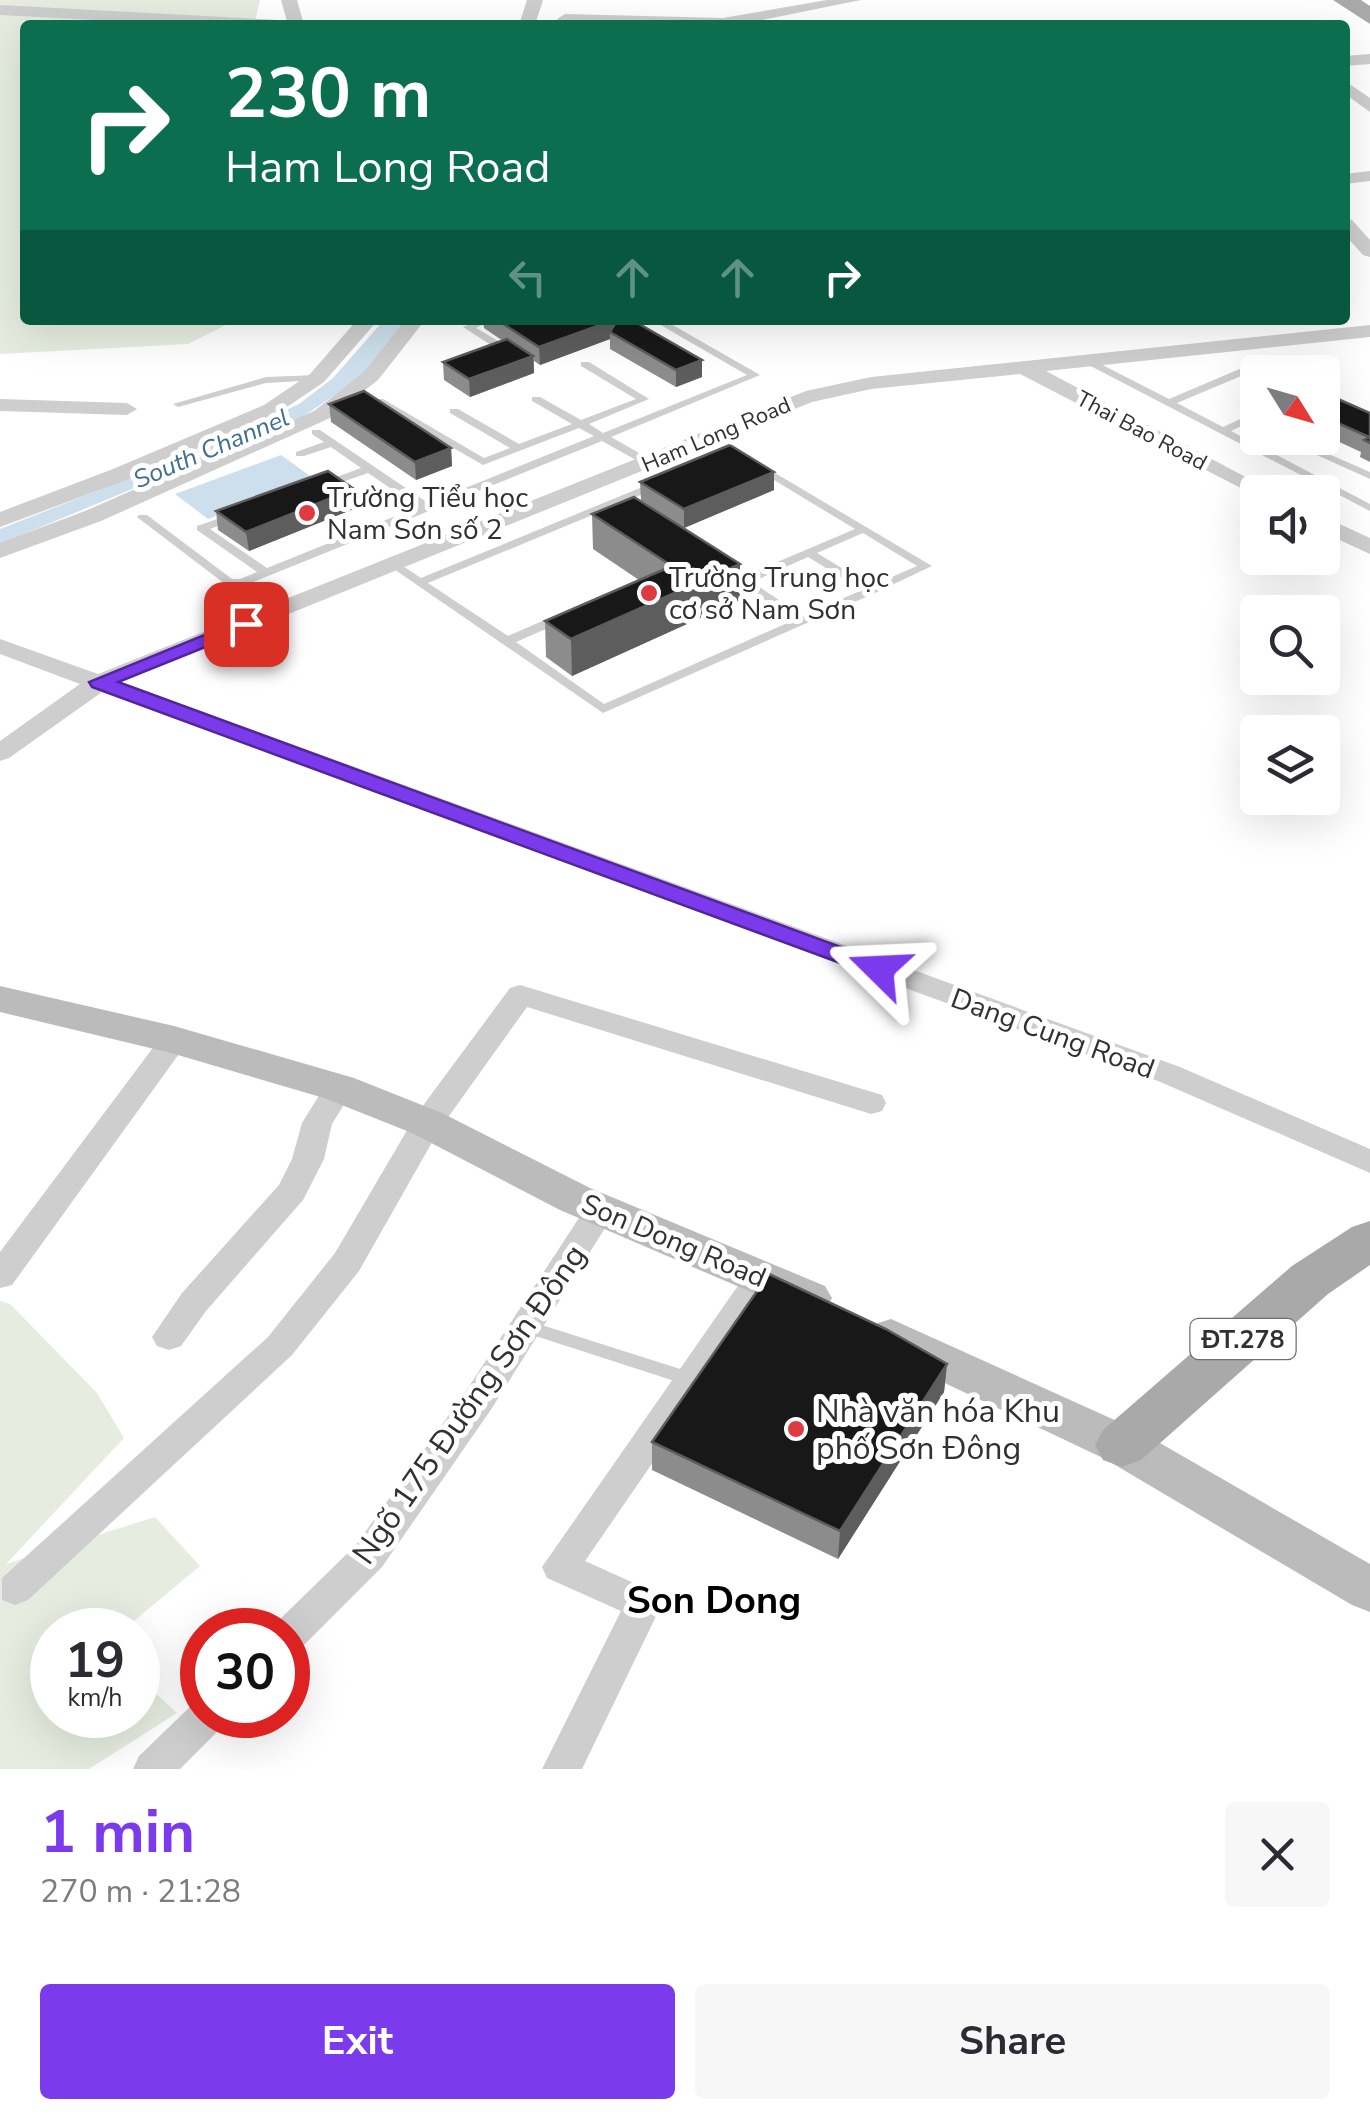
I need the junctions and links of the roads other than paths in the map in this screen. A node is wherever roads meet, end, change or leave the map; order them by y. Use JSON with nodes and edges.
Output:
{"nodes":[{"id":1,"x":853,"y":0,"type":"edge"},
{"id":2,"x":1345,"y":0,"type":"edge"},
{"id":3,"x":0,"y":10,"type":"edge"},
{"id":4,"x":1370,"y":17,"type":"edge"},
{"id":5,"x":185,"y":20,"type":"edge"},
{"id":6,"x":740,"y":20,"type":"edge"},
{"id":7,"x":1350,"y":90,"type":"edge"},
{"id":8,"x":1370,"y":108,"type":"edge"},
{"id":9,"x":1350,"y":229,"type":"edge"},
{"id":10,"x":1370,"y":251,"type":"edge"},
{"id":11,"x":364,"y":325,"type":"edge"},
{"id":12,"x":411,"y":325,"type":"edge"},
{"id":13,"x":473,"y":325,"type":"edge"},
{"id":14,"x":666,"y":325,"type":"edge"},
{"id":15,"x":1291,"y":328,"type":"edge"},
{"id":16,"x":1370,"y":331,"type":"edge"},
{"id":17,"x":501,"y":347,"type":"edge"},
{"id":18,"x":1082,"y":358,"type":"junction"},
{"id":19,"x":585,"y":364,"type":"dead end"},
{"id":20,"x":1021,"y":366,"type":"junction"},
{"id":21,"x":1240,"y":373,"type":"edge"},
{"id":22,"x":317,"y":378,"type":"junction"},
{"id":23,"x":536,"y":400,"type":"dead end"},
{"id":24,"x":379,"y":401,"type":"edge"},
{"id":25,"x":178,"y":404,"type":"dead end"},
{"id":26,"x":1169,"y":404,"type":"junction"},
{"id":27,"x":3,"y":408,"type":"edge"},
{"id":28,"x":126,"y":409,"type":"dead end"},
{"id":29,"x":454,"y":411,"type":"dead end"},
{"id":30,"x":1240,"y":422,"type":"edge"},
{"id":31,"x":580,"y":424,"type":"junction"},
{"id":32,"x":1222,"y":431,"type":"junction"},
{"id":33,"x":316,"y":432,"type":"dead end"},
{"id":34,"x":604,"y":437,"type":"junction"},
{"id":35,"x":332,"y":443,"type":"junction"},
{"id":36,"x":518,"y":448,"type":"junction"},
{"id":37,"x":300,"y":454,"type":"dead end"},
{"id":38,"x":1322,"y":455,"type":"edge"},
{"id":39,"x":650,"y":462,"type":"junction"},
{"id":40,"x":752,"y":463,"type":"edge"},
{"id":41,"x":370,"y":468,"type":"junction"},
{"id":42,"x":1370,"y":476,"type":"edge"},
{"id":43,"x":670,"y":480,"type":"edge"},
{"id":44,"x":1240,"y":480,"type":"edge"},
{"id":45,"x":314,"y":488,"type":"edge"},
{"id":46,"x":620,"y":500,"type":"junction"},
{"id":47,"x":1367,"y":503,"type":"edge"},
{"id":48,"x":427,"y":508,"type":"junction"},
{"id":49,"x":635,"y":510,"type":"edge"},
{"id":50,"x":239,"y":514,"type":"edge"},
{"id":51,"x":143,"y":517,"type":"dead end"},
{"id":52,"x":0,"y":520,"type":"edge"},
{"id":53,"x":864,"y":530,"type":"junction"},
{"id":54,"x":1340,"y":532,"type":"edge"},
{"id":55,"x":1370,"y":547,"type":"edge"},
{"id":56,"x":0,"y":551,"type":"edge"},
{"id":57,"x":809,"y":553,"type":"junction"},
{"id":58,"x":712,"y":560,"type":"edge"},
{"id":59,"x":394,"y":565,"type":"junction"},
{"id":60,"x":266,"y":573,"type":"junction"},
{"id":61,"x":743,"y":581,"type":"junction"},
{"id":62,"x":420,"y":582,"type":"junction"},
{"id":63,"x":871,"y":591,"type":"junction"},
{"id":64,"x":580,"y":609,"type":"edge"},
{"id":65,"x":803,"y":620,"type":"junction"},
{"id":66,"x":507,"y":641,"type":"junction"},
{"id":67,"x":0,"y":646,"type":"edge"},
{"id":68,"x":99,"y":682,"type":"junction"},
{"id":69,"x":0,"y":753,"type":"edge"},
{"id":70,"x":0,"y":999,"type":"edge"},
{"id":71,"x":174,"y":1040,"type":"junction"},
{"id":72,"x":338,"y":1088,"type":"junction"},
{"id":73,"x":871,"y":1103,"type":"dead end"},
{"id":74,"x":427,"y":1123,"type":"junction"},
{"id":75,"x":1370,"y":1162,"type":"edge"},
{"id":76,"x":602,"y":1208,"type":"junction"},
{"id":77,"x":1370,"y":1240,"type":"edge"},
{"id":78,"x":0,"y":1276,"type":"edge"},
{"id":79,"x":763,"y":1276,"type":"junction"},
{"id":80,"x":526,"y":1326,"type":"junction"},
{"id":81,"x":169,"y":1336,"type":"dead end"},
{"id":82,"x":691,"y":1379,"type":"junction"},
{"id":83,"x":1122,"y":1445,"type":"junction"},
{"id":84,"x":15,"y":1589,"type":"dead end"},
{"id":85,"x":1370,"y":1590,"type":"edge"},
{"id":86,"x":310,"y":1614,"type":"edge"},
{"id":87,"x":185,"y":1738,"type":"edge"},
{"id":88,"x":153,"y":1769,"type":"edge"},
{"id":89,"x":562,"y":1769,"type":"edge"}],
"edges":[{"from":1,"to":6,"type":"street"},
{"from":2,"to":4,"type":"main road"},
{"from":3,"to":5,"type":"street"},
{"from":7,"to":8,"type":"street"},
{"from":9,"to":10,"type":"street"},
{"from":11,"to":22,"type":"street"},
{"from":12,"to":56,"type":"street"},
{"from":13,"to":17,"type":"lane"},
{"from":14,"to":34,"type":"lane"},
{"from":15,"to":16,"type":"street","name":"Ham Long Road"},
{"from":15,"to":18,"type":"street","name":"Ham Long Road"},
{"from":18,"to":20,"type":"street","name":"Ham Long Road"},
{"from":18,"to":26,"type":"lane"},
{"from":19,"to":31,"type":"lane"},
{"from":20,"to":39,"type":"street","name":"Ham Long Road"},
{"from":20,"to":44,"type":"street","name":"Thai Bao Road"},
{"from":21,"to":26,"type":"lane"},
{"from":22,"to":25,"type":"lane"},
{"from":22,"to":52,"type":"street"},
{"from":23,"to":31,"type":"lane"},
{"from":24,"to":36,"type":"lane"},
{"from":26,"to":32,"type":"lane"},
{"from":27,"to":28,"type":"street"},
{"from":29,"to":36,"type":"lane"},
{"from":30,"to":32,"type":"lane"},
{"from":31,"to":34,"type":"lane"},
{"from":31,"to":36,"type":"lane"},
{"from":32,"to":47,"type":"lane"},
{"from":33,"to":35,"type":"lane"},
{"from":34,"to":39,"type":"lane"},
{"from":34,"to":48,"type":"lane"},
{"from":35,"to":37,"type":"lane"},
{"from":35,"to":41,"type":"lane"},
{"from":38,"to":42,"type":"lane"},
{"from":39,"to":59,"type":"street","name":"Ham Long Road"},
{"from":40,"to":53,"type":"lane"},
{"from":41,"to":45,"type":"lane"},
{"from":41,"to":48,"type":"lane"},
{"from":43,"to":46,"type":"lane"},
{"from":46,"to":49,"type":"lane"},
{"from":46,"to":62,"type":"lane"},
{"from":48,"to":60,"type":"lane"},
{"from":50,"to":60,"type":"lane"},
{"from":51,"to":60,"type":"lane"},
{"from":53,"to":57,"type":"lane"},
{"from":53,"to":63,"type":"lane"},
{"from":54,"to":55,"type":"street"},
{"from":57,"to":61,"type":"lane"},
{"from":57,"to":63,"type":"lane"},
{"from":58,"to":61,"type":"lane"},
{"from":59,"to":62,"type":"lane"},
{"from":59,"to":68,"type":"street","name":"Ham Long Road"},
{"from":61,"to":65,"type":"lane"},
{"from":62,"to":66,"type":"lane"},
{"from":63,"to":65,"type":"lane"},
{"from":64,"to":66,"type":"lane"},
{"from":65,"to":66,"type":"lane"},
{"from":67,"to":68,"type":"street","name":"Dang Cung Road"},
{"from":68,"to":69,"type":"street","name":"Ham Long Road"},
{"from":68,"to":75,"type":"street","name":"Dang Cung Road"},
{"from":70,"to":71,"type":"main road","name":"Son Dong Road"},
{"from":71,"to":72,"type":"main road","name":"Son Dong Road"},
{"from":71,"to":78,"type":"street"},
{"from":72,"to":74,"type":"main road","name":"Son Dong Road"},
{"from":72,"to":81,"type":"street"},
{"from":73,"to":74,"type":"street"},
{"from":74,"to":76,"type":"main road","name":"Son Dong Road"},
{"from":74,"to":84,"type":"street"},
{"from":76,"to":79,"type":"main road","name":"Son Dong Road"},
{"from":76,"to":80,"type":"street","name":"Ngõ 175 Đường Sơn Đông"},
{"from":77,"to":83,"type":"main road","number":"ĐT.278"},
{"from":79,"to":82,"type":"street"},
{"from":79,"to":83,"type":"main road","name":"Son Dong Road"},
{"from":80,"to":82,"type":"lane"},
{"from":80,"to":86,"type":"street","name":"Ngõ 175 Đường Sơn Đông"},
{"from":82,"to":89,"type":"street"},
{"from":83,"to":85,"type":"main road","name":"Son Dong Road"},
{"from":87,"to":88,"type":"street"}]}
